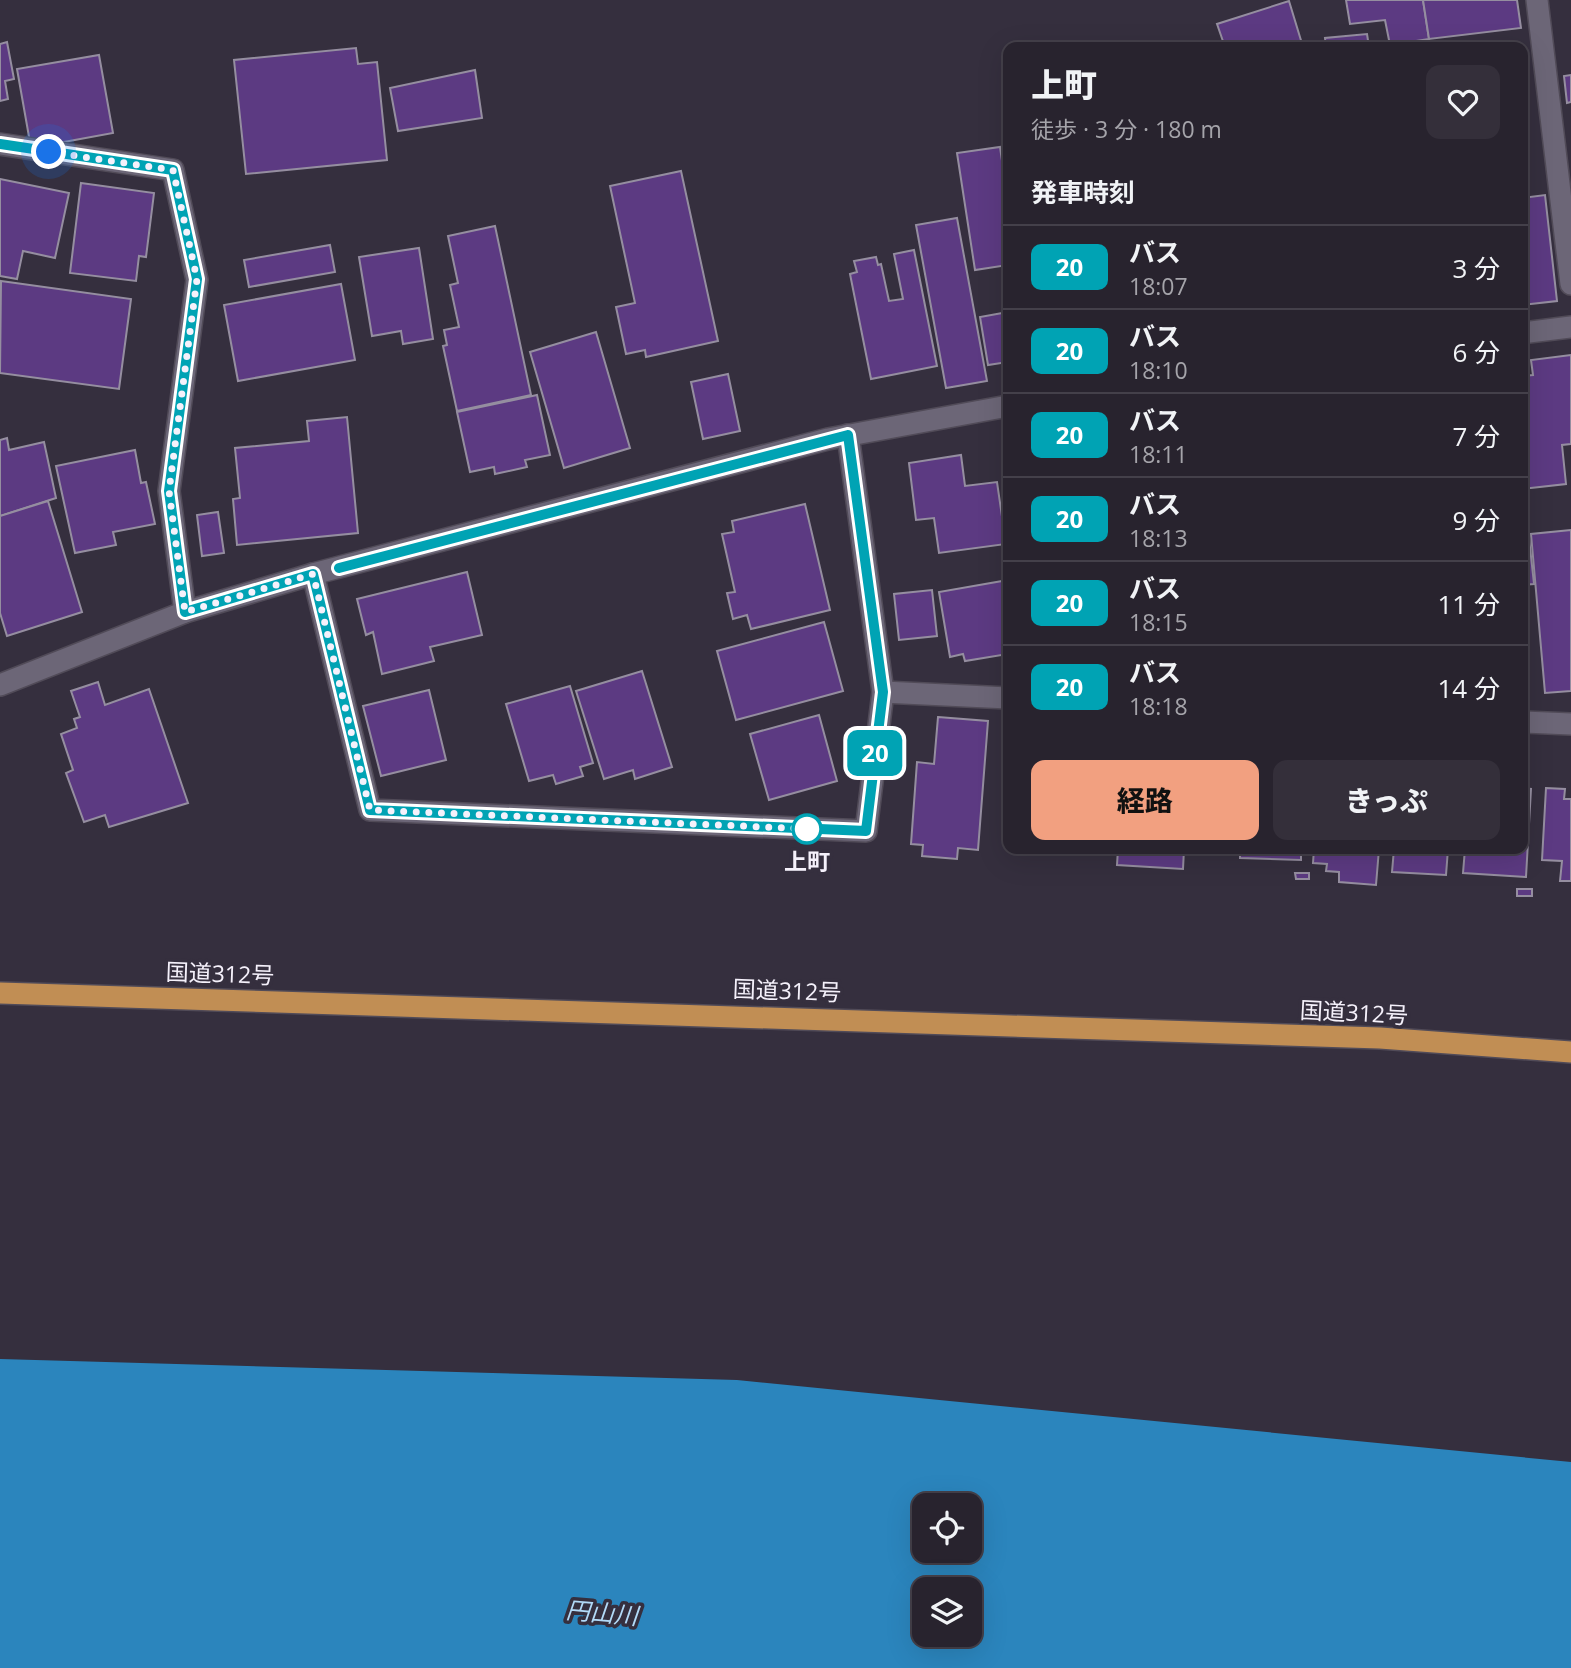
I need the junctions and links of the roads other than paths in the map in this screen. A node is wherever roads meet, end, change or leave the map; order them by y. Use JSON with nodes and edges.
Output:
{"nodes":[{"id":1,"x":1537,"y":0,"type":"edge"},
{"id":2,"x":0,"y":144,"type":"edge"},
{"id":3,"x":1571,"y":284,"type":"edge"},
{"id":4,"x":1571,"y":327,"type":"edge"},
{"id":5,"x":1528,"y":332,"type":"edge"},
{"id":6,"x":1003,"y":406,"type":"edge"},
{"id":7,"x":848,"y":435,"type":"junction"},
{"id":8,"x":313,"y":574,"type":"junction"},
{"id":9,"x":185,"y":612,"type":"junction"},
{"id":10,"x":0,"y":685,"type":"edge"},
{"id":11,"x":883,"y":692,"type":"junction"},
{"id":12,"x":1003,"y":698,"type":"edge"},
{"id":13,"x":1528,"y":722,"type":"edge"},
{"id":14,"x":1571,"y":724,"type":"edge"},
{"id":15,"x":0,"y":993,"type":"edge"},
{"id":16,"x":1571,"y":1052,"type":"edge"}],
"edges":[{"from":1,"to":3,"type":"street"},
{"from":2,"to":9,"type":"street"},
{"from":4,"to":5,"type":"street"},
{"from":6,"to":7,"type":"street"},
{"from":7,"to":8,"type":"street"},
{"from":7,"to":11,"type":"street"},
{"from":8,"to":9,"type":"street"},
{"from":8,"to":11,"type":"street"},
{"from":9,"to":10,"type":"street"},
{"from":11,"to":12,"type":"street"},
{"from":13,"to":14,"type":"street"},
{"from":15,"to":16,"type":"highway","name":"国道312号"}]}
